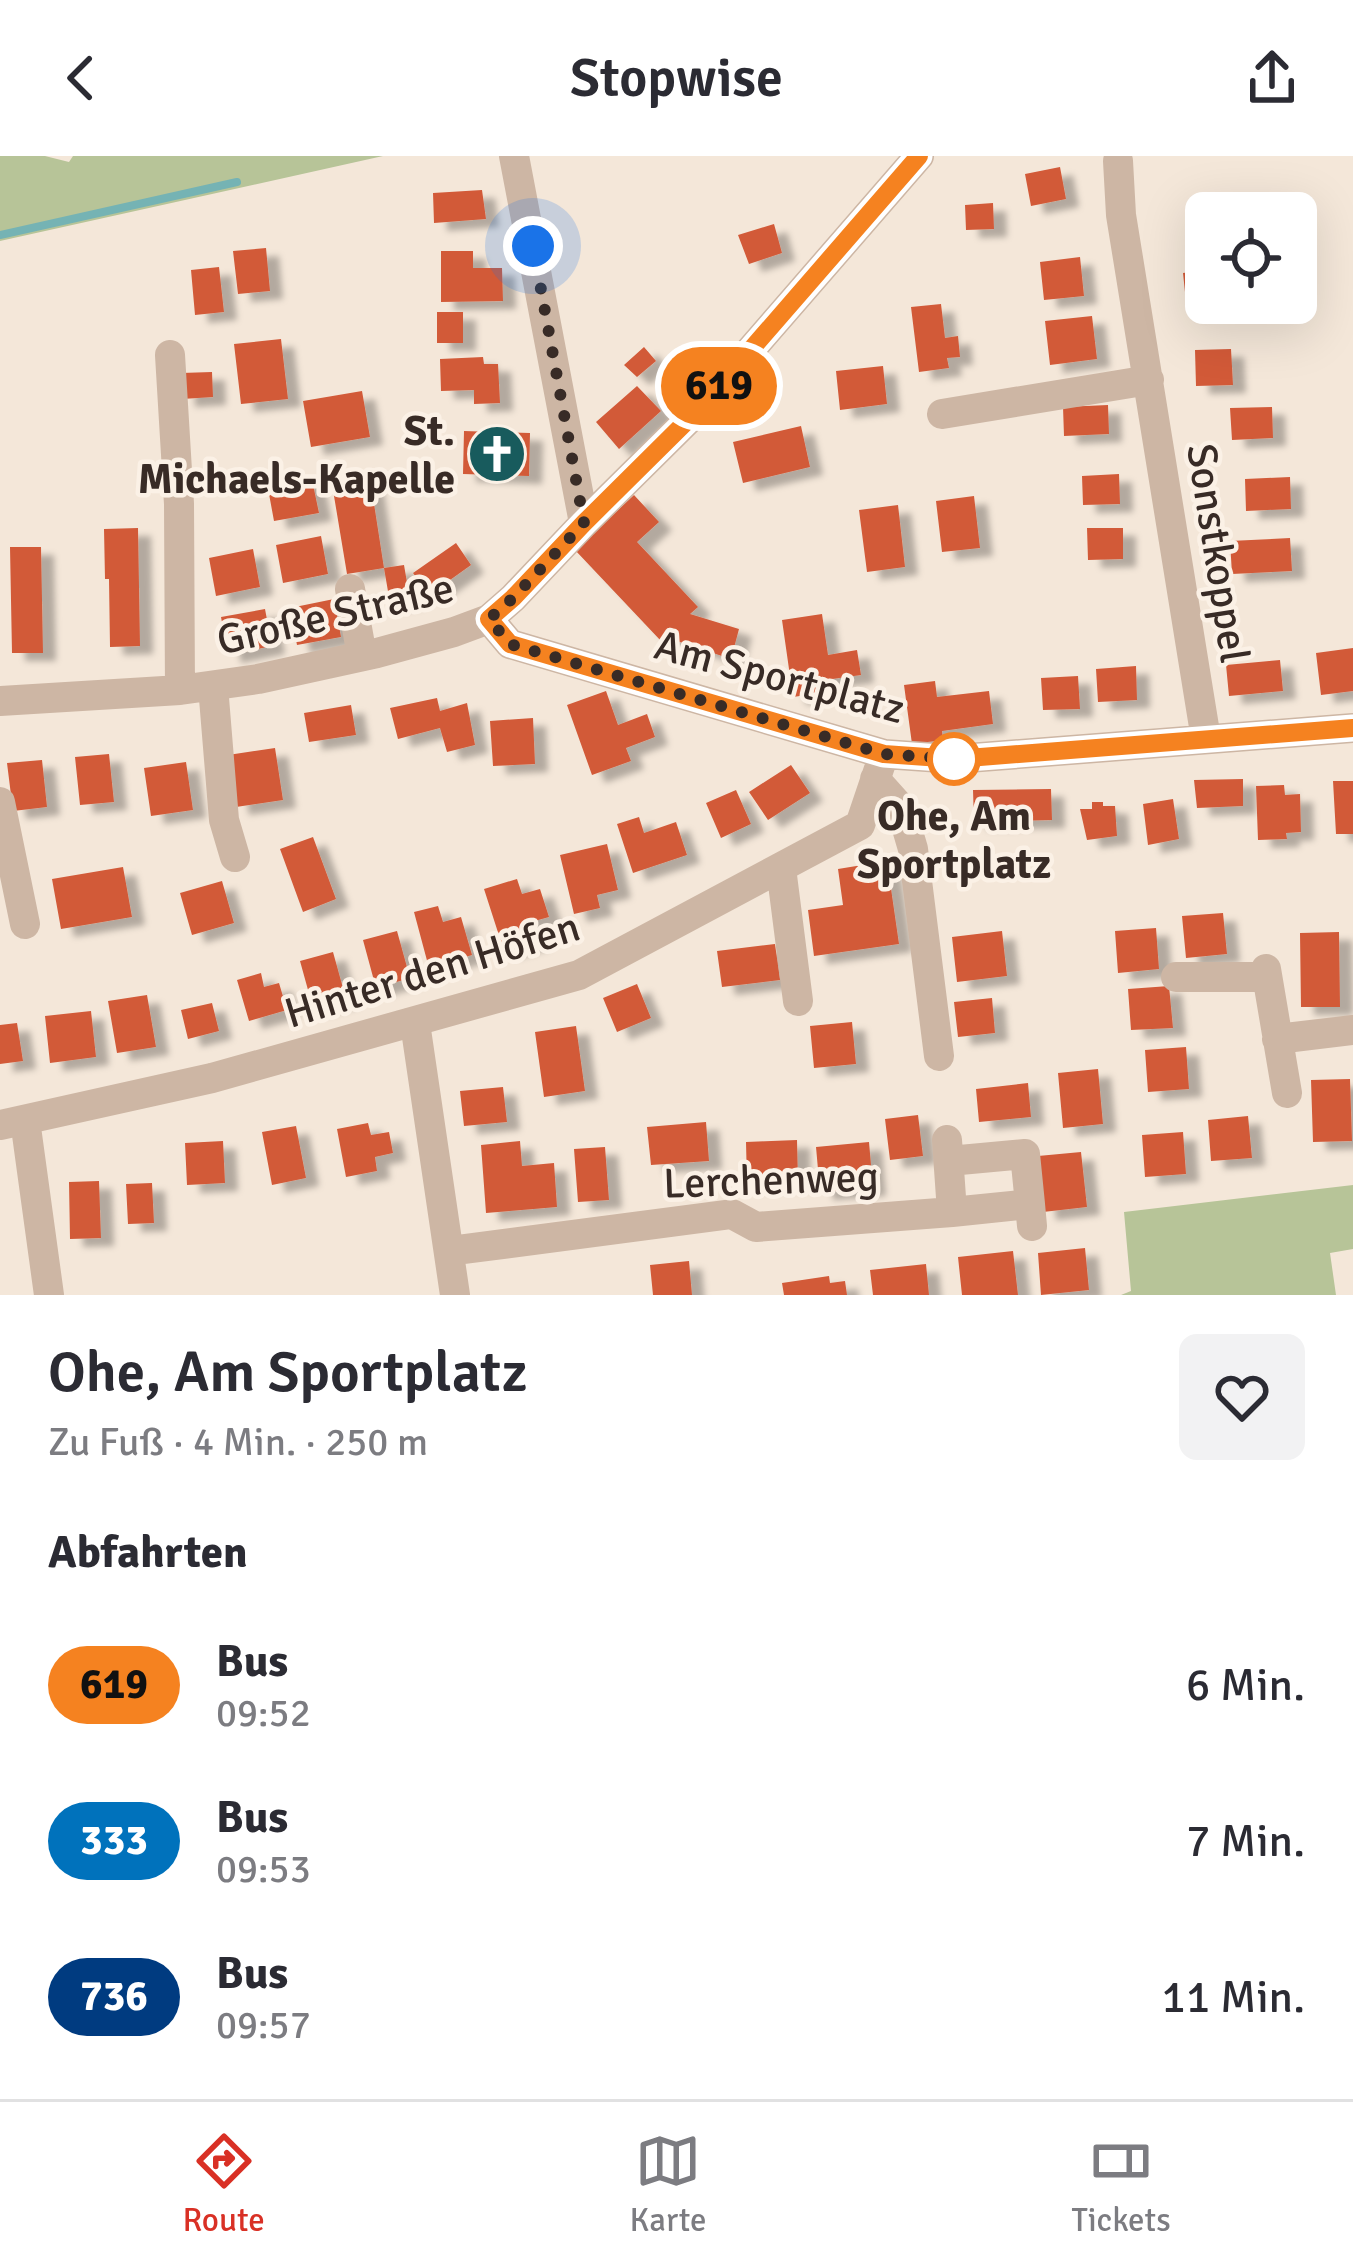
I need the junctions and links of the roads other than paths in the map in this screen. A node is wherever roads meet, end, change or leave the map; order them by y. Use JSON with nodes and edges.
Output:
{"nodes":[{"id":1,"x":514,"y":156,"type":"edge"},
{"id":2,"x":919,"y":156,"type":"edge"},
{"id":3,"x":1118,"y":161,"type":"dead end"},
{"id":4,"x":170,"y":355,"type":"dead end"},
{"id":5,"x":1150,"y":380,"type":"junction"},
{"id":6,"x":942,"y":414,"type":"dead end"},
{"id":7,"x":584,"y":523,"type":"junction"},
{"id":8,"x":350,"y":589,"type":"dead end"},
{"id":9,"x":489,"y":619,"type":"junction"},
{"id":10,"x":362,"y":656,"type":"junction"},
{"id":11,"x":213,"y":686,"type":"junction"},
{"id":12,"x":180,"y":690,"type":"junction"},
{"id":13,"x":0,"y":701,"type":"edge"},
{"id":14,"x":1353,"y":728,"type":"edge"},
{"id":15,"x":1206,"y":739,"type":"junction"},
{"id":16,"x":880,"y":766,"type":"junction"},
{"id":17,"x":0,"y":802,"type":"edge"},
{"id":18,"x":236,"y":857,"type":"dead end"},
{"id":19,"x":781,"y":868,"type":"junction"},
{"id":20,"x":26,"y":924,"type":"dead end"},
{"id":21,"x":1176,"y":977,"type":"dead end"},
{"id":22,"x":798,"y":1001,"type":"dead end"},
{"id":23,"x":415,"y":1023,"type":"junction"},
{"id":24,"x":1353,"y":1030,"type":"edge"},
{"id":25,"x":1277,"y":1040,"type":"junction"},
{"id":26,"x":939,"y":1056,"type":"dead end"},
{"id":27,"x":1286,"y":1093,"type":"dead end"},
{"id":28,"x":13,"y":1122,"type":"edge"},
{"id":29,"x":952,"y":1212,"type":"junction"},
{"id":30,"x":449,"y":1251,"type":"junction"},
{"id":31,"x":49,"y":1295,"type":"edge"},
{"id":32,"x":455,"y":1295,"type":"edge"}],
"edges":[{"from":1,"to":7,"type":"street"},
{"from":2,"to":7,"type":"street","name":"Große Straße"},
{"from":3,"to":5,"type":"street","name":"Sonstkoppel"},
{"from":4,"to":12,"type":"street"},
{"from":5,"to":6,"type":"street"},
{"from":5,"to":15,"type":"street","name":"Sonstkoppel"},
{"from":7,"to":9,"type":"street","name":"Große Straße"},
{"from":8,"to":10,"type":"street"},
{"from":9,"to":10,"type":"street","name":"Große Straße"},
{"from":9,"to":16,"type":"street","name":"Am Sportplatz"},
{"from":10,"to":11,"type":"street","name":"Große Straße"},
{"from":11,"to":12,"type":"street","name":"Große Straße"},
{"from":11,"to":18,"type":"street"},
{"from":12,"to":13,"type":"street","name":"Große Straße"},
{"from":14,"to":15,"type":"street","name":"Am Sportplatz"},
{"from":15,"to":16,"type":"street","name":"Am Sportplatz"},
{"from":16,"to":19,"type":"street","name":"Hinter den Höfen"},
{"from":16,"to":26,"type":"street"},
{"from":17,"to":20,"type":"street"},
{"from":19,"to":22,"type":"street"},
{"from":19,"to":23,"type":"street","name":"Hinter den Höfen"},
{"from":21,"to":25,"type":"street"},
{"from":23,"to":28,"type":"street","name":"Hinter den Höfen"},
{"from":23,"to":30,"type":"street"},
{"from":24,"to":25,"type":"street"},
{"from":25,"to":27,"type":"street"},
{"from":28,"to":31,"type":"street"},
{"from":29,"to":29,"type":"street","name":"Lerchenweg"},
{"from":29,"to":30,"type":"street","name":"Lerchenweg"},
{"from":30,"to":32,"type":"street"}]}
